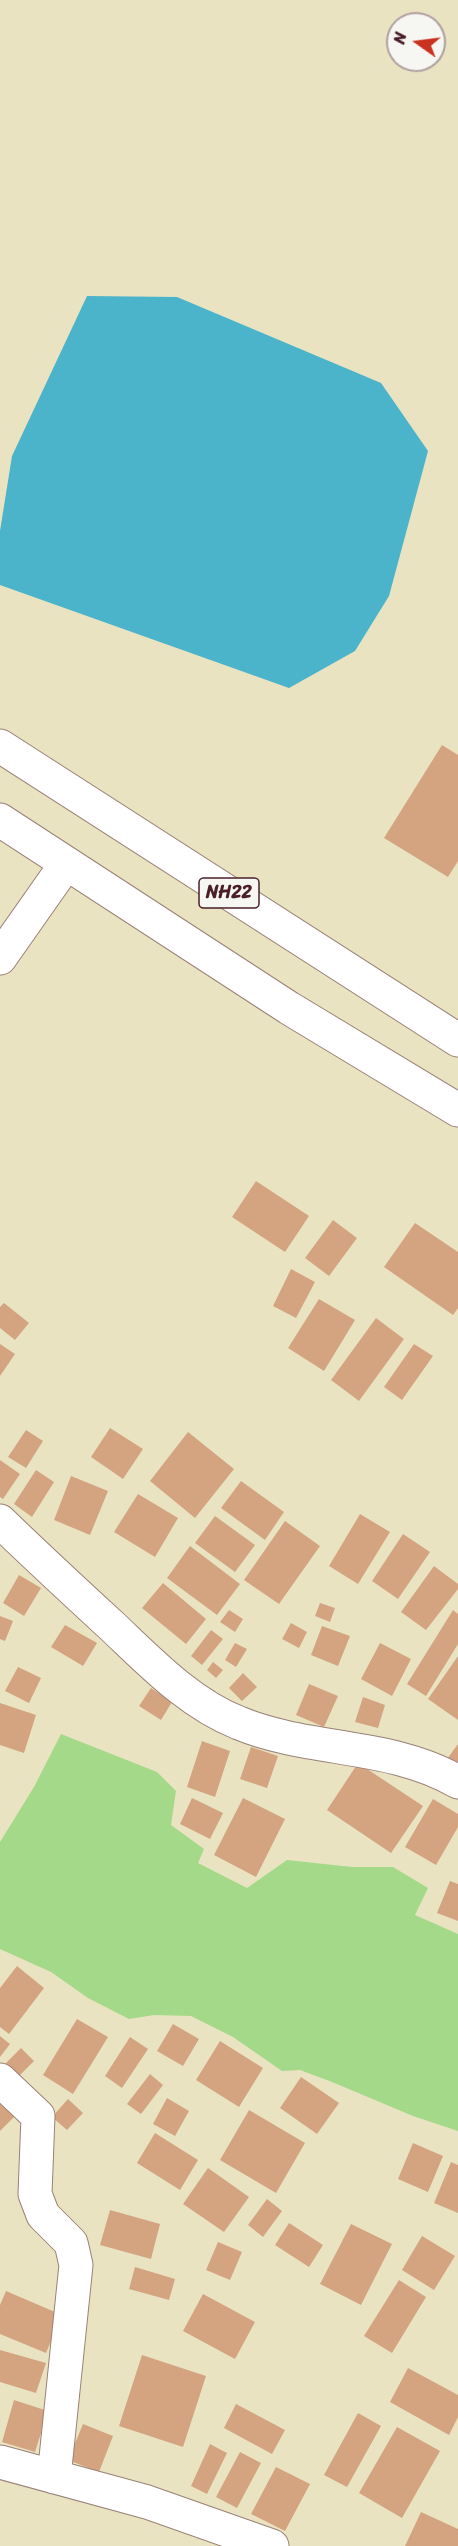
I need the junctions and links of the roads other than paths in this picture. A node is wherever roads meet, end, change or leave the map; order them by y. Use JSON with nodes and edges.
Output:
{"nodes":[{"id":1,"x":0,"y":746,"type":"edge"},
{"id":2,"x":0,"y":820,"type":"edge"},
{"id":3,"x":66,"y":864,"type":"junction"},
{"id":4,"x":0,"y":958,"type":"edge"},
{"id":5,"x":458,"y":1040,"type":"edge"},
{"id":6,"x":458,"y":1110,"type":"edge"},
{"id":7,"x":0,"y":1521,"type":"edge"},
{"id":8,"x":458,"y":1782,"type":"edge"},
{"id":9,"x":0,"y":2080,"type":"edge"},
{"id":10,"x":0,"y":2462,"type":"edge"},
{"id":11,"x":54,"y":2477,"type":"junction"},
{"id":12,"x":272,"y":2546,"type":"edge"}],
"edges":[{"from":1,"to":5,"type":"main road","number":"NH22"},
{"from":2,"to":3,"type":"main road"},
{"from":3,"to":4,"type":"main road"},
{"from":3,"to":6,"type":"main road"},
{"from":7,"to":8,"type":"main road"},
{"from":9,"to":11,"type":"main road"},
{"from":10,"to":11,"type":"main road"},
{"from":11,"to":12,"type":"main road"}]}
